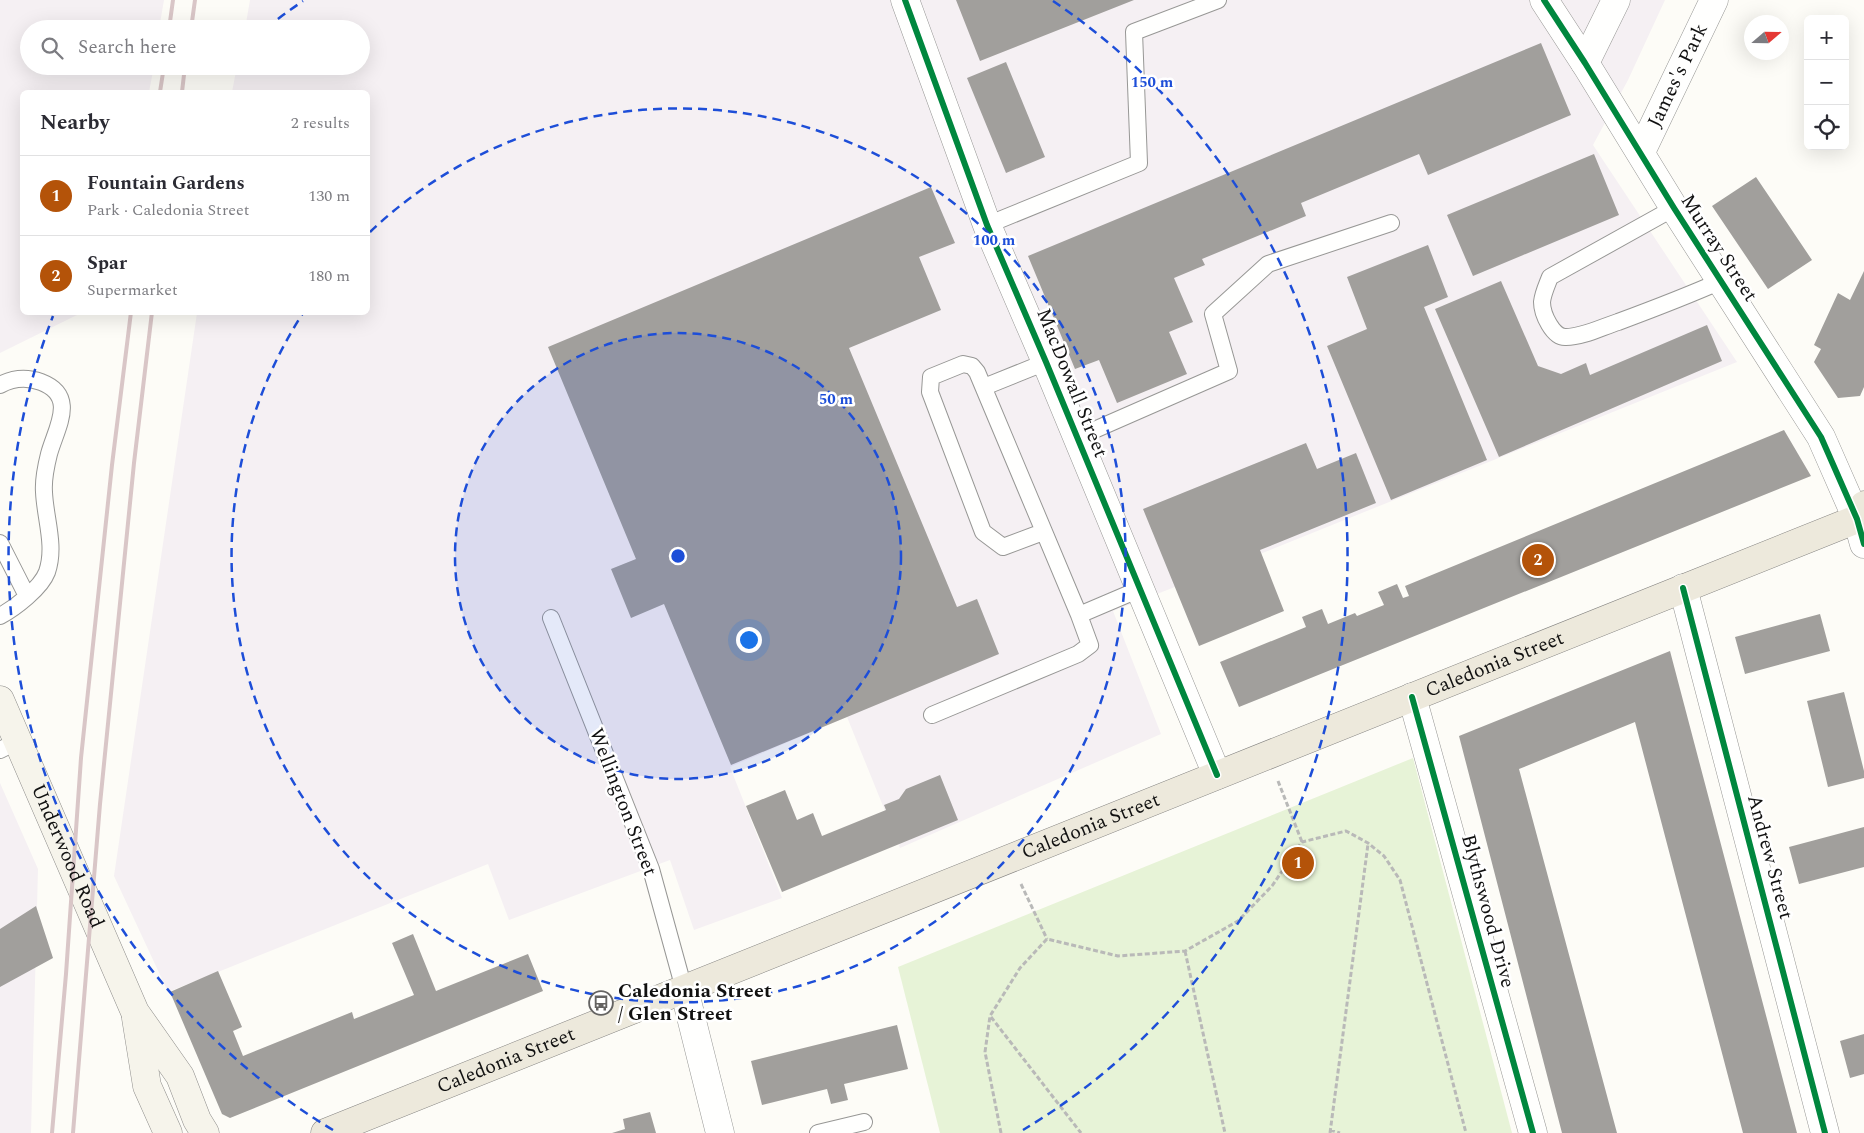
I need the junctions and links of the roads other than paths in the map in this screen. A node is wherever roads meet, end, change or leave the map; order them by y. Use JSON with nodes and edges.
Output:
{"nodes":[{"id":1,"x":905,"y":0,"type":"edge"},
{"id":2,"x":1218,"y":0,"type":"edge"},
{"id":3,"x":1544,"y":0,"type":"edge"},
{"id":4,"x":1714,"y":0,"type":"edge"},
{"id":5,"x":1609,"y":5,"type":"edge"},
{"id":6,"x":1586,"y":63,"type":"junction"},
{"id":7,"x":1641,"y":152,"type":"junction"},
{"id":8,"x":1674,"y":208,"type":"junction"},
{"id":9,"x":1391,"y":223,"type":"dead end"},
{"id":10,"x":987,"y":225,"type":"junction"},
{"id":11,"x":1722,"y":281,"type":"junction"},
{"id":12,"x":1046,"y":362,"type":"junction"},
{"id":13,"x":0,"y":385,"type":"edge"},
{"id":14,"x":984,"y":387,"type":"junction"},
{"id":15,"x":1076,"y":438,"type":"junction"},
{"id":16,"x":1860,"y":512,"type":"edge"},
{"id":17,"x":1043,"y":532,"type":"junction"},
{"id":18,"x":0,"y":543,"type":"edge"},
{"id":19,"x":1864,"y":544,"type":"edge"},
{"id":20,"x":1140,"y":588,"type":"junction"},
{"id":21,"x":1683,"y":588,"type":"junction"},
{"id":22,"x":27,"y":596,"type":"junction"},
{"id":23,"x":1079,"y":615,"type":"junction"},
{"id":24,"x":0,"y":616,"type":"edge"},
{"id":25,"x":551,"y":618,"type":"dead end"},
{"id":26,"x":1412,"y":697,"type":"junction"},
{"id":27,"x":0,"y":700,"type":"edge"},
{"id":28,"x":932,"y":715,"type":"dead end"},
{"id":29,"x":9,"y":746,"type":"edge"},
{"id":30,"x":1217,"y":775,"type":"junction"},
{"id":31,"x":684,"y":989,"type":"junction"},
{"id":32,"x":134,"y":1012,"type":"junction"},
{"id":33,"x":864,"y":1122,"type":"dead end"},
{"id":34,"x":168,"y":1133,"type":"edge"},
{"id":35,"x":205,"y":1133,"type":"edge"},
{"id":36,"x":325,"y":1133,"type":"edge"},
{"id":37,"x":720,"y":1133,"type":"edge"},
{"id":38,"x":818,"y":1133,"type":"edge"},
{"id":39,"x":1533,"y":1133,"type":"edge"},
{"id":40,"x":1825,"y":1133,"type":"edge"}],
"edges":[{"from":1,"to":10,"type":"street","name":"MacDowall Street"},
{"from":2,"to":10,"type":"lane"},
{"from":3,"to":6,"type":"street","name":"Murray Street"},
{"from":4,"to":7,"type":"street","name":"James's Park"},
{"from":5,"to":6,"type":"street"},
{"from":6,"to":7,"type":"street","name":"Murray Street"},
{"from":7,"to":8,"type":"street","name":"Murray Street"},
{"from":8,"to":11,"type":"street","name":"Murray Street"},
{"from":8,"to":11,"type":"lane"},
{"from":9,"to":15,"type":"lane"},
{"from":10,"to":12,"type":"street","name":"MacDowall Street"},
{"from":11,"to":16,"type":"street","name":"Murray Street"},
{"from":12,"to":14,"type":"lane"},
{"from":12,"to":15,"type":"street","name":"MacDowall Street"},
{"from":13,"to":22,"type":"lane"},
{"from":14,"to":17,"type":"lane"},
{"from":14,"to":17,"type":"lane"},
{"from":15,"to":20,"type":"street","name":"MacDowall Street"},
{"from":16,"to":19,"type":"street","name":"Murray Street"},
{"from":16,"to":21,"type":"main road","name":"Caledonia Street"},
{"from":17,"to":23,"type":"lane"},
{"from":18,"to":22,"type":"lane"},
{"from":20,"to":23,"type":"lane"},
{"from":20,"to":30,"type":"street","name":"MacDowall Street"},
{"from":21,"to":26,"type":"main road","name":"Caledonia Street"},
{"from":21,"to":40,"type":"street","name":"Andrew Street"},
{"from":22,"to":24,"type":"lane"},
{"from":23,"to":28,"type":"lane"},
{"from":25,"to":31,"type":"lane","name":"Wellington Street"},
{"from":26,"to":30,"type":"main road","name":"Caledonia Street"},
{"from":26,"to":39,"type":"street","name":"Blythswood Drive"},
{"from":27,"to":29,"type":"main road","name":"Underwood Road"},
{"from":29,"to":32,"type":"main road","name":"Underwood Road"},
{"from":30,"to":31,"type":"main road","name":"Caledonia Street"},
{"from":31,"to":36,"type":"main road","name":"Caledonia Street"},
{"from":31,"to":37,"type":"street"},
{"from":32,"to":34,"type":"main road","name":"Underwood Road"},
{"from":32,"to":35,"type":"main road","name":"Underwood Road"},
{"from":33,"to":38,"type":"lane"}]}
